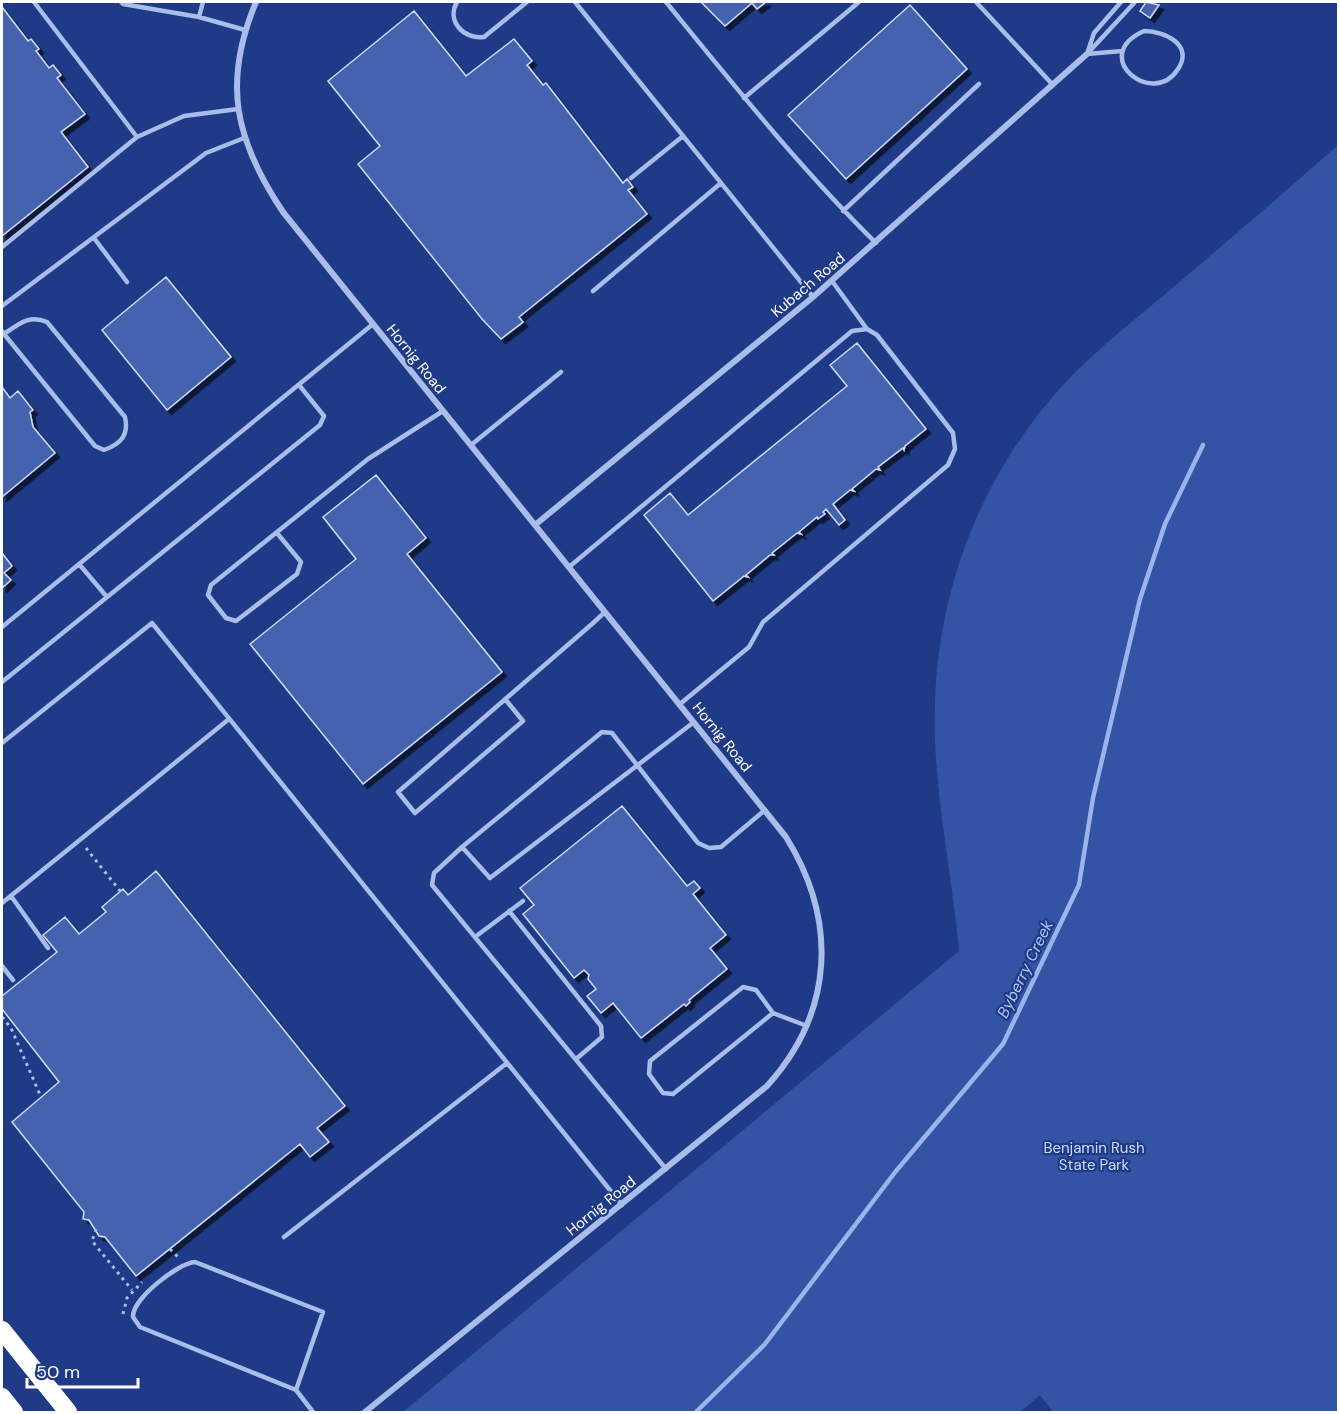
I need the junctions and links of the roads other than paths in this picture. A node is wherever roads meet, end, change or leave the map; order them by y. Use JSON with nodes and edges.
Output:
{"nodes":[{"id":1,"x":34,"y":2,"type":"edge"},
{"id":2,"x":121,"y":2,"type":"edge"},
{"id":3,"x":203,"y":2,"type":"edge"},
{"id":4,"x":256,"y":2,"type":"edge"},
{"id":5,"x":457,"y":2,"type":"edge"},
{"id":6,"x":527,"y":2,"type":"edge"},
{"id":7,"x":575,"y":2,"type":"edge"},
{"id":8,"x":666,"y":2,"type":"edge"},
{"id":9,"x":859,"y":2,"type":"edge"},
{"id":10,"x":976,"y":2,"type":"edge"},
{"id":11,"x":1121,"y":2,"type":"edge"},
{"id":12,"x":1135,"y":2,"type":"edge"},
{"id":13,"x":199,"y":17,"type":"junction"},
{"id":14,"x":245,"y":30,"type":"junction"},
{"id":15,"x":1122,"y":51,"type":"junction"},
{"id":16,"x":1087,"y":54,"type":"junction"},
{"id":17,"x":979,"y":84,"type":"dead end"},
{"id":18,"x":1053,"y":85,"type":"junction"},
{"id":19,"x":744,"y":98,"type":"junction"},
{"id":20,"x":238,"y":109,"type":"junction"},
{"id":21,"x":683,"y":136,"type":"junction"},
{"id":22,"x":136,"y":137,"type":"junction"},
{"id":23,"x":244,"y":138,"type":"junction"},
{"id":24,"x":632,"y":178,"type":"dead end"},
{"id":25,"x":721,"y":183,"type":"junction"},
{"id":26,"x":843,"y":211,"type":"junction"},
{"id":27,"x":94,"y":238,"type":"junction"},
{"id":28,"x":876,"y":243,"type":"junction"},
{"id":29,"x":2,"y":247,"type":"edge"},
{"id":30,"x":832,"y":281,"type":"junction"},
{"id":31,"x":127,"y":282,"type":"dead end"},
{"id":32,"x":593,"y":291,"type":"dead end"},
{"id":33,"x":813,"y":297,"type":"junction"},
{"id":34,"x":2,"y":306,"type":"edge"},
{"id":35,"x":373,"y":324,"type":"junction"},
{"id":36,"x":867,"y":329,"type":"junction"},
{"id":37,"x":3,"y":332,"type":"edge"},
{"id":38,"x":561,"y":372,"type":"dead end"},
{"id":39,"x":299,"y":385,"type":"junction"},
{"id":40,"x":443,"y":411,"type":"junction"},
{"id":41,"x":471,"y":445,"type":"junction"},
{"id":42,"x":535,"y":525,"type":"junction"},
{"id":43,"x":277,"y":533,"type":"junction"},
{"id":44,"x":79,"y":564,"type":"junction"},
{"id":45,"x":569,"y":567,"type":"junction"},
{"id":46,"x":107,"y":597,"type":"junction"},
{"id":47,"x":606,"y":612,"type":"junction"},
{"id":48,"x":2,"y":627,"type":"edge"},
{"id":49,"x":2,"y":682,"type":"edge"},
{"id":50,"x":505,"y":699,"type":"junction"},
{"id":51,"x":680,"y":704,"type":"junction"},
{"id":52,"x":229,"y":718,"type":"junction"},
{"id":53,"x":694,"y":722,"type":"junction"},
{"id":54,"x":2,"y":743,"type":"edge"},
{"id":55,"x":637,"y":766,"type":"junction"},
{"id":56,"x":765,"y":810,"type":"junction"},
{"id":57,"x":462,"y":848,"type":"junction"},
{"id":58,"x":11,"y":896,"type":"junction"},
{"id":59,"x":523,"y":901,"type":"dead end"},
{"id":60,"x":2,"y":903,"type":"edge"},
{"id":61,"x":509,"y":911,"type":"junction"},
{"id":62,"x":475,"y":937,"type":"junction"},
{"id":63,"x":48,"y":948,"type":"dead end"},
{"id":64,"x":2,"y":966,"type":"edge"},
{"id":65,"x":13,"y":980,"type":"dead end"},
{"id":66,"x":773,"y":1013,"type":"junction"},
{"id":67,"x":807,"y":1026,"type":"junction"},
{"id":68,"x":576,"y":1059,"type":"junction"},
{"id":69,"x":507,"y":1063,"type":"junction"},
{"id":70,"x":666,"y":1169,"type":"junction"},
{"id":71,"x":622,"y":1205,"type":"junction"},
{"id":72,"x":284,"y":1237,"type":"dead end"},
{"id":73,"x":2,"y":1330,"type":"edge"},
{"id":74,"x":296,"y":1390,"type":"junction"},
{"id":75,"x":2,"y":1397,"type":"edge"},
{"id":76,"x":14,"y":1413,"type":"edge"},
{"id":77,"x":68,"y":1413,"type":"edge"},
{"id":78,"x":313,"y":1413,"type":"edge"},
{"id":79,"x":364,"y":1413,"type":"edge"}],
"edges":[{"from":1,"to":22,"type":"lane"},
{"from":2,"to":13,"type":"lane"},
{"from":3,"to":13,"type":"lane"},
{"from":4,"to":14,"type":"street","name":"Hornig Road"},
{"from":5,"to":6,"type":"lane"},
{"from":7,"to":21,"type":"lane"},
{"from":8,"to":19,"type":"lane"},
{"from":9,"to":19,"type":"lane"},
{"from":10,"to":18,"type":"lane"},
{"from":11,"to":16,"type":"lane"},
{"from":12,"to":16,"type":"lane"},
{"from":13,"to":14,"type":"lane"},
{"from":14,"to":20,"type":"street","name":"Hornig Road"},
{"from":15,"to":15,"type":"lane"},
{"from":15,"to":16,"type":"lane"},
{"from":16,"to":18,"type":"street","name":"Kubach Road"},
{"from":17,"to":26,"type":"lane"},
{"from":18,"to":28,"type":"street","name":"Kubach Road"},
{"from":19,"to":26,"type":"lane"},
{"from":20,"to":22,"type":"lane"},
{"from":20,"to":23,"type":"street","name":"Hornig Road"},
{"from":21,"to":24,"type":"lane"},
{"from":21,"to":25,"type":"lane"},
{"from":22,"to":29,"type":"lane"},
{"from":23,"to":27,"type":"lane"},
{"from":23,"to":35,"type":"street","name":"Hornig Road"},
{"from":25,"to":32,"type":"lane"},
{"from":25,"to":33,"type":"lane"},
{"from":26,"to":28,"type":"lane"},
{"from":27,"to":31,"type":"lane"},
{"from":27,"to":34,"type":"lane"},
{"from":28,"to":30,"type":"street","name":"Kubach Road"},
{"from":30,"to":33,"type":"street","name":"Kubach Road"},
{"from":30,"to":36,"type":"lane"},
{"from":33,"to":42,"type":"street","name":"Kubach Road"},
{"from":35,"to":39,"type":"lane"},
{"from":35,"to":40,"type":"street","name":"Hornig Road"},
{"from":36,"to":45,"type":"lane"},
{"from":36,"to":51,"type":"lane"},
{"from":37,"to":37,"type":"lane"},
{"from":38,"to":41,"type":"lane"},
{"from":39,"to":44,"type":"lane"},
{"from":39,"to":46,"type":"lane"},
{"from":40,"to":41,"type":"street","name":"Hornig Road"},
{"from":40,"to":43,"type":"lane"},
{"from":41,"to":42,"type":"street","name":"Hornig Road"},
{"from":42,"to":45,"type":"street","name":"Hornig Road"},
{"from":43,"to":43,"type":"lane"},
{"from":44,"to":46,"type":"lane"},
{"from":44,"to":48,"type":"lane"},
{"from":45,"to":47,"type":"street","name":"Hornig Road"},
{"from":46,"to":49,"type":"lane"},
{"from":47,"to":50,"type":"lane"},
{"from":47,"to":51,"type":"street","name":"Hornig Road"},
{"from":50,"to":50,"type":"lane"},
{"from":51,"to":53,"type":"street","name":"Hornig Road"},
{"from":52,"to":54,"type":"lane"},
{"from":52,"to":58,"type":"lane"},
{"from":52,"to":69,"type":"lane"},
{"from":53,"to":55,"type":"lane"},
{"from":53,"to":56,"type":"street","name":"Hornig Road"},
{"from":55,"to":56,"type":"lane"},
{"from":55,"to":57,"type":"lane"},
{"from":55,"to":57,"type":"lane"},
{"from":56,"to":67,"type":"street","name":"Hornig Road"},
{"from":57,"to":62,"type":"lane"},
{"from":58,"to":60,"type":"lane"},
{"from":58,"to":63,"type":"lane"},
{"from":59,"to":61,"type":"lane"},
{"from":61,"to":62,"type":"lane"},
{"from":61,"to":68,"type":"lane"},
{"from":62,"to":68,"type":"lane"},
{"from":64,"to":65,"type":"lane"},
{"from":66,"to":66,"type":"lane"},
{"from":66,"to":67,"type":"lane"},
{"from":67,"to":70,"type":"street","name":"Hornig Road"},
{"from":68,"to":70,"type":"lane"},
{"from":69,"to":71,"type":"lane"},
{"from":69,"to":72,"type":"lane"},
{"from":70,"to":71,"type":"street","name":"Hornig Road"},
{"from":71,"to":79,"type":"street","name":"Hornig Road"},
{"from":73,"to":77,"type":"highway"},
{"from":74,"to":74,"type":"lane"},
{"from":74,"to":78,"type":"lane"},
{"from":75,"to":76,"type":"highway"}]}
